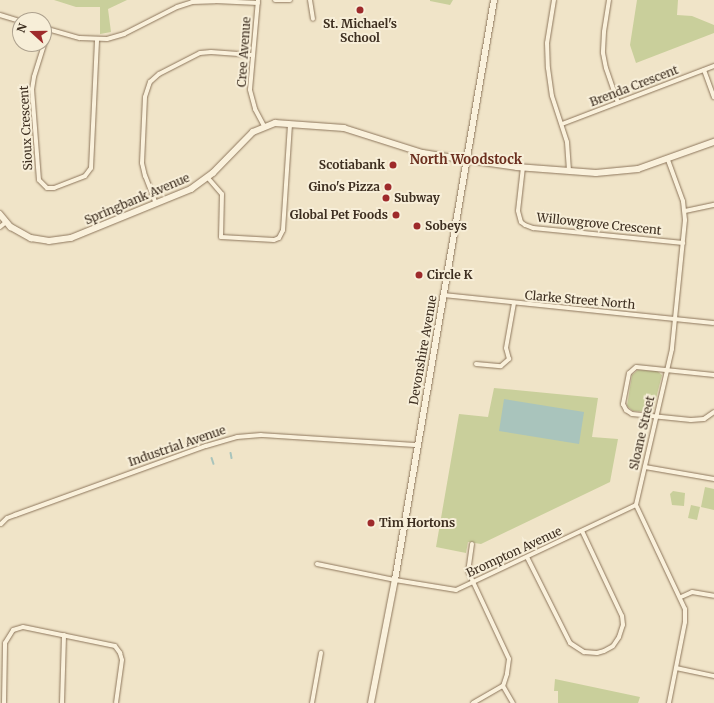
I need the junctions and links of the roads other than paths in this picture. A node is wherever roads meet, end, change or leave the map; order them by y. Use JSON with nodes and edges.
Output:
{"nodes":[{"id":1,"x":275,"y":0,"type":"edge"},
{"id":2,"x":290,"y":0,"type":"edge"},
{"id":3,"x":310,"y":0,"type":"edge"},
{"id":4,"x":494,"y":0,"type":"edge"},
{"id":5,"x":554,"y":0,"type":"edge"},
{"id":6,"x":609,"y":0,"type":"edge"},
{"id":7,"x":258,"y":2,"type":"edge"},
{"id":8,"x":0,"y":15,"type":"edge"},
{"id":9,"x":12,"y":19,"type":"edge"},
{"id":10,"x":313,"y":19,"type":"dead end"},
{"id":11,"x":52,"y":31,"type":"edge"},
{"id":12,"x":97,"y":40,"type":"junction"},
{"id":13,"x":40,"y":52,"type":"edge"},
{"id":14,"x":252,"y":55,"type":"junction"},
{"id":15,"x":714,"y":66,"type":"edge"},
{"id":16,"x":704,"y":70,"type":"junction"},
{"id":17,"x":714,"y":97,"type":"edge"},
{"id":18,"x":618,"y":102,"type":"junction"},
{"id":19,"x":290,"y":124,"type":"junction"},
{"id":20,"x":562,"y":124,"type":"junction"},
{"id":21,"x":264,"y":126,"type":"junction"},
{"id":22,"x":714,"y":142,"type":"edge"},
{"id":23,"x":466,"y":160,"type":"junction"},
{"id":24,"x":668,"y":160,"type":"junction"},
{"id":25,"x":523,"y":167,"type":"junction"},
{"id":26,"x":569,"y":172,"type":"junction"},
{"id":27,"x":208,"y":178,"type":"junction"},
{"id":28,"x":156,"y":204,"type":"junction"},
{"id":29,"x":714,"y":205,"type":"edge"},
{"id":30,"x":685,"y":210,"type":"junction"},
{"id":31,"x":0,"y":214,"type":"edge"},
{"id":32,"x":6,"y":222,"type":"junction"},
{"id":33,"x":0,"y":227,"type":"edge"},
{"id":34,"x":683,"y":243,"type":"junction"},
{"id":35,"x":443,"y":295,"type":"junction"},
{"id":36,"x":514,"y":303,"type":"junction"},
{"id":37,"x":676,"y":319,"type":"junction"},
{"id":38,"x":714,"y":323,"type":"edge"},
{"id":39,"x":476,"y":364,"type":"dead end"},
{"id":40,"x":667,"y":369,"type":"junction"},
{"id":41,"x":714,"y":375,"type":"edge"},
{"id":42,"x":714,"y":412,"type":"edge"},
{"id":43,"x":656,"y":417,"type":"junction"},
{"id":44,"x":417,"y":445,"type":"junction"},
{"id":45,"x":645,"y":467,"type":"junction"},
{"id":46,"x":714,"y":479,"type":"edge"},
{"id":47,"x":636,"y":505,"type":"junction"},
{"id":48,"x":1,"y":524,"type":"edge"},
{"id":49,"x":582,"y":531,"type":"junction"},
{"id":50,"x":472,"y":544,"type":"dead end"},
{"id":51,"x":527,"y":556,"type":"junction"},
{"id":52,"x":317,"y":564,"type":"dead end"},
{"id":53,"x":395,"y":580,"type":"junction"},
{"id":54,"x":472,"y":583,"type":"junction"},
{"id":55,"x":714,"y":596,"type":"edge"},
{"id":56,"x":681,"y":597,"type":"junction"},
{"id":57,"x":64,"y":635,"type":"junction"},
{"id":58,"x":321,"y":653,"type":"dead end"},
{"id":59,"x":676,"y":668,"type":"junction"},
{"id":60,"x":714,"y":676,"type":"edge"},
{"id":61,"x":503,"y":686,"type":"junction"},
{"id":62,"x":4,"y":703,"type":"edge"},
{"id":63,"x":62,"y":703,"type":"edge"},
{"id":64,"x":116,"y":703,"type":"edge"},
{"id":65,"x":312,"y":703,"type":"edge"},
{"id":66,"x":371,"y":703,"type":"edge"},
{"id":67,"x":473,"y":703,"type":"edge"},
{"id":68,"x":513,"y":703,"type":"edge"},
{"id":69,"x":669,"y":703,"type":"edge"}],
"edges":[{"from":1,"to":2,"type":"street"},
{"from":3,"to":10,"type":"street"},
{"from":4,"to":23,"type":"main road","name":"Devonshire Avenue"},
{"from":5,"to":20,"type":"street"},
{"from":6,"to":18,"type":"street"},
{"from":7,"to":12,"type":"street"},
{"from":7,"to":14,"type":"street","name":"Cree Avenue"},
{"from":8,"to":9,"type":"street"},
{"from":11,"to":12,"type":"street"},
{"from":12,"to":13,"type":"street","name":"Sioux Crescent"},
{"from":14,"to":21,"type":"street","name":"Cree Avenue"},
{"from":14,"to":28,"type":"street"},
{"from":15,"to":16,"type":"street","name":"Brenda Crescent"},
{"from":16,"to":17,"type":"street"},
{"from":16,"to":18,"type":"street","name":"Brenda Crescent"},
{"from":18,"to":20,"type":"street","name":"Brenda Crescent"},
{"from":19,"to":21,"type":"main road","name":"Springbank Avenue"},
{"from":19,"to":23,"type":"main road","name":"Springbank Avenue"},
{"from":19,"to":27,"type":"street"},
{"from":20,"to":26,"type":"street"},
{"from":21,"to":27,"type":"main road","name":"Springbank Avenue"},
{"from":22,"to":24,"type":"main road","name":"Springbank Avenue"},
{"from":23,"to":25,"type":"main road","name":"Springbank Avenue"},
{"from":23,"to":35,"type":"main road","name":"Devonshire Avenue"},
{"from":24,"to":26,"type":"main road","name":"Springbank Avenue"},
{"from":24,"to":30,"type":"street","name":"Sloane Street"},
{"from":25,"to":26,"type":"main road","name":"Springbank Avenue"},
{"from":25,"to":34,"type":"street","name":"Willowgrove Crescent"},
{"from":27,"to":28,"type":"main road","name":"Springbank Avenue"},
{"from":28,"to":32,"type":"main road","name":"Springbank Avenue"},
{"from":29,"to":30,"type":"street"},
{"from":30,"to":34,"type":"street","name":"Sloane Street"},
{"from":31,"to":32,"type":"main road","name":"Springbank Avenue"},
{"from":32,"to":33,"type":"street"},
{"from":34,"to":37,"type":"street","name":"Sloane Street"},
{"from":35,"to":36,"type":"street","name":"Clarke Street North"},
{"from":35,"to":44,"type":"main road","name":"Devonshire Avenue"},
{"from":36,"to":37,"type":"street","name":"Clarke Street North"},
{"from":36,"to":39,"type":"street"},
{"from":37,"to":38,"type":"street","name":"Clarke Street North"},
{"from":37,"to":40,"type":"street","name":"Sloane Street"},
{"from":40,"to":41,"type":"street"},
{"from":40,"to":43,"type":"street","name":"Sloane Street"},
{"from":40,"to":43,"type":"street"},
{"from":42,"to":43,"type":"street"},
{"from":43,"to":45,"type":"street","name":"Sloane Street"},
{"from":44,"to":48,"type":"street","name":"Industrial Avenue"},
{"from":44,"to":53,"type":"main road","name":"Devonshire Avenue"},
{"from":45,"to":46,"type":"street"},
{"from":45,"to":47,"type":"street","name":"Sloane Street"},
{"from":47,"to":49,"type":"street","name":"Brompton Avenue"},
{"from":47,"to":56,"type":"street"},
{"from":49,"to":51,"type":"street","name":"Brompton Avenue"},
{"from":49,"to":51,"type":"street"},
{"from":50,"to":54,"type":"street"},
{"from":51,"to":54,"type":"street","name":"Brompton Avenue"},
{"from":52,"to":53,"type":"street","name":"Brompton Avenue"},
{"from":53,"to":54,"type":"street","name":"Brompton Avenue"},
{"from":53,"to":66,"type":"main road","name":"Devonshire Avenue"},
{"from":54,"to":61,"type":"street"},
{"from":55,"to":56,"type":"street"},
{"from":56,"to":59,"type":"street"},
{"from":57,"to":62,"type":"street"},
{"from":57,"to":63,"type":"street"},
{"from":57,"to":64,"type":"street"},
{"from":58,"to":65,"type":"street"},
{"from":59,"to":60,"type":"street"},
{"from":59,"to":69,"type":"street"},
{"from":61,"to":67,"type":"street"},
{"from":61,"to":68,"type":"street"}]}
